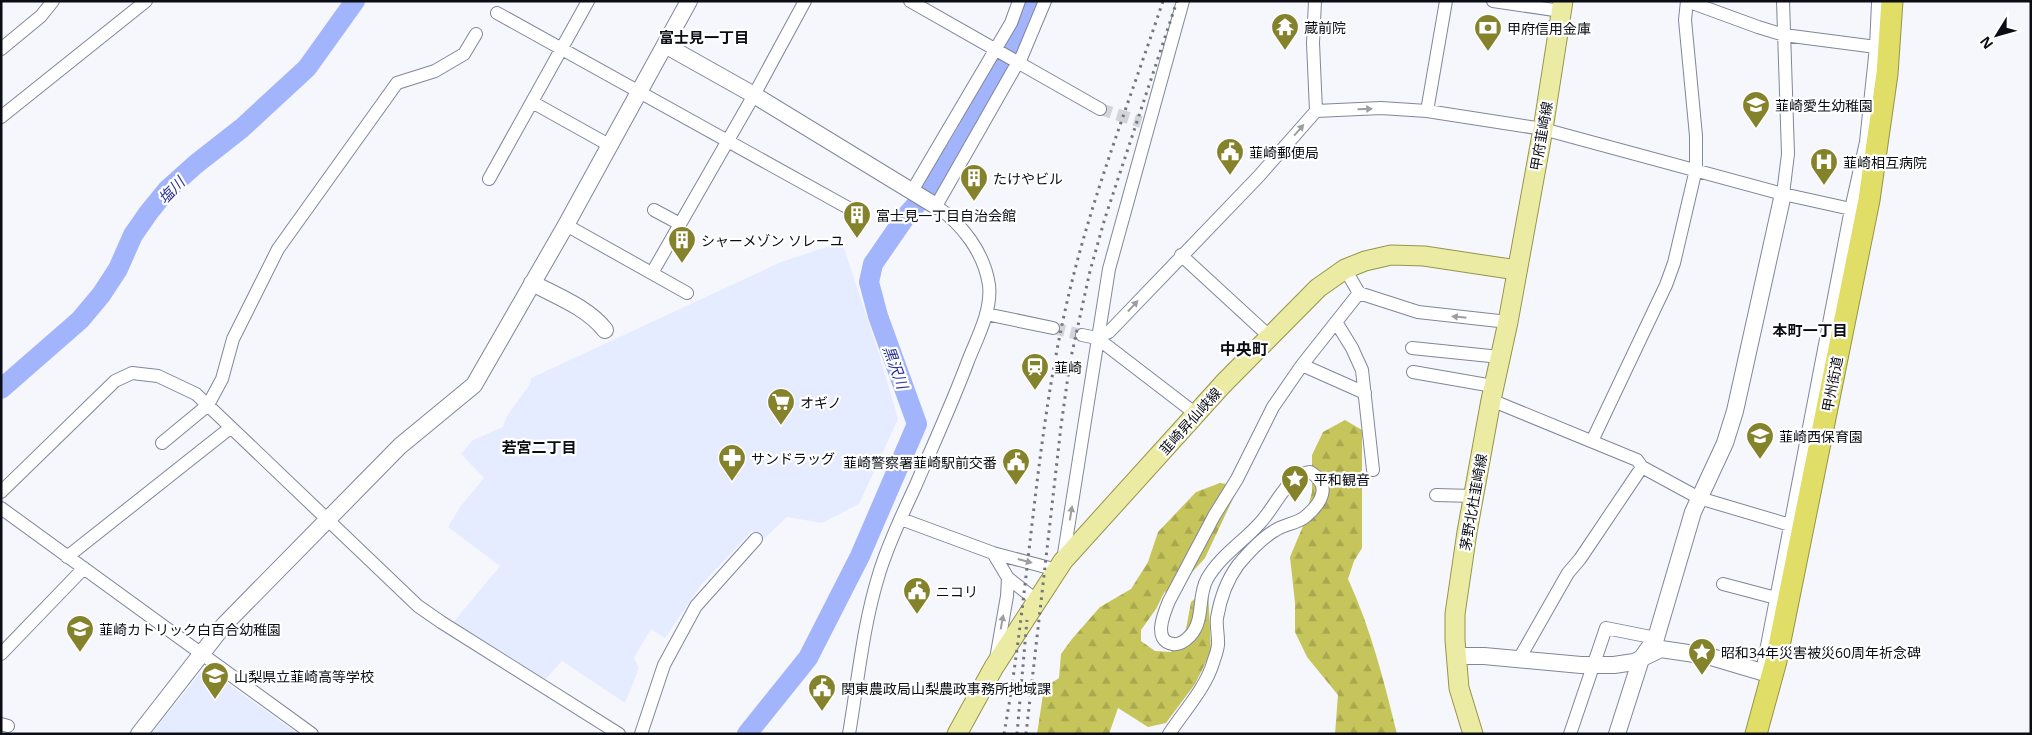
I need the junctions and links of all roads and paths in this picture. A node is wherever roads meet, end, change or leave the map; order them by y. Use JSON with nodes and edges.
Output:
{"nodes":[{"id":1,"x":53,"y":1,"type":"edge"},
{"id":2,"x":146,"y":1,"type":"edge"},
{"id":3,"x":588,"y":1,"type":"edge"},
{"id":4,"x":689,"y":1,"type":"edge"},
{"id":5,"x":805,"y":1,"type":"edge"},
{"id":6,"x":910,"y":1,"type":"edge"},
{"id":7,"x":1019,"y":1,"type":"edge"},
{"id":8,"x":1045,"y":1,"type":"edge"},
{"id":9,"x":1183,"y":1,"type":"edge"},
{"id":10,"x":1315,"y":1,"type":"edge"},
{"id":11,"x":1446,"y":1,"type":"edge"},
{"id":12,"x":1493,"y":1,"type":"edge"},
{"id":13,"x":1687,"y":1,"type":"edge"},
{"id":14,"x":1783,"y":1,"type":"edge"},
{"id":15,"x":1885,"y":2,"type":"edge"},
{"id":16,"x":1562,"y":6,"type":"edge"},
{"id":17,"x":497,"y":13,"type":"dead end"},
{"id":18,"x":476,"y":34,"type":"dead end"},
{"id":19,"x":1784,"y":35,"type":"junction"},
{"id":20,"x":664,"y":45,"type":"junction"},
{"id":21,"x":1876,"y":47,"type":"junction"},
{"id":22,"x":1,"y":49,"type":"edge"},
{"id":23,"x":562,"y":49,"type":"junction"},
{"id":24,"x":995,"y":50,"type":"junction"},
{"id":25,"x":1018,"y":63,"type":"junction"},
{"id":26,"x":639,"y":92,"type":"junction"},
{"id":27,"x":754,"y":95,"type":"junction"},
{"id":28,"x":532,"y":102,"type":"junction"},
{"id":29,"x":1100,"y":109,"type":"tunnel mouth"},
{"id":30,"x":1316,"y":111,"type":"junction"},
{"id":31,"x":1427,"y":111,"type":"junction"},
{"id":32,"x":1,"y":117,"type":"edge"},
{"id":33,"x":1543,"y":129,"type":"junction"},
{"id":34,"x":727,"y":140,"type":"junction"},
{"id":35,"x":609,"y":145,"type":"junction"},
{"id":36,"x":1696,"y":169,"type":"junction"},
{"id":37,"x":489,"y":179,"type":"dead end"},
{"id":38,"x":912,"y":191,"type":"junction"},
{"id":39,"x":1783,"y":194,"type":"junction"},
{"id":40,"x":936,"y":206,"type":"junction"},
{"id":41,"x":654,"y":210,"type":"dead end"},
{"id":42,"x":1851,"y":210,"type":"junction"},
{"id":43,"x":861,"y":215,"type":"dead end"},
{"id":44,"x":680,"y":224,"type":"junction"},
{"id":45,"x":566,"y":226,"type":"junction"},
{"id":46,"x":1181,"y":255,"type":"junction"},
{"id":47,"x":1346,"y":269,"type":"junction"},
{"id":48,"x":1517,"y":270,"type":"junction"},
{"id":49,"x":652,"y":273,"type":"junction"},
{"id":50,"x":532,"y":283,"type":"junction"},
{"id":51,"x":687,"y":293,"type":"dead end"},
{"id":52,"x":1359,"y":293,"type":"junction"},
{"id":53,"x":986,"y":314,"type":"junction"},
{"id":54,"x":1336,"y":322,"type":"junction"},
{"id":55,"x":1508,"y":322,"type":"junction"},
{"id":56,"x":1053,"y":328,"type":"tunnel mouth"},
{"id":57,"x":605,"y":330,"type":"dead end"},
{"id":58,"x":1082,"y":335,"type":"tunnel mouth"},
{"id":59,"x":1269,"y":336,"type":"junction"},
{"id":60,"x":1097,"y":338,"type":"junction"},
{"id":61,"x":1412,"y":348,"type":"dead end"},
{"id":62,"x":1500,"y":356,"type":"junction"},
{"id":63,"x":1302,"y":365,"type":"junction"},
{"id":64,"x":1413,"y":372,"type":"dead end"},
{"id":65,"x":1365,"y":393,"type":"junction"},
{"id":66,"x":1492,"y":393,"type":"junction"},
{"id":67,"x":208,"y":405,"type":"junction"},
{"id":68,"x":1196,"y":414,"type":"junction"},
{"id":69,"x":230,"y":428,"type":"junction"},
{"id":70,"x":1592,"y":441,"type":"junction"},
{"id":71,"x":162,"y":443,"type":"dead end"},
{"id":72,"x":1642,"y":467,"type":"junction"},
{"id":73,"x":1373,"y":470,"type":"dead end"},
{"id":74,"x":1,"y":492,"type":"edge"},
{"id":75,"x":1436,"y":495,"type":"dead end"},
{"id":76,"x":1473,"y":496,"type":"junction"},
{"id":77,"x":1699,"y":498,"type":"junction"},
{"id":78,"x":1,"y":508,"type":"edge"},
{"id":79,"x":328,"y":518,"type":"junction"},
{"id":80,"x":900,"y":519,"type":"junction"},
{"id":81,"x":1790,"y":524,"type":"junction"},
{"id":82,"x":756,"y":539,"type":"dead end"},
{"id":83,"x":993,"y":553,"type":"junction"},
{"id":84,"x":67,"y":556,"type":"junction"},
{"id":85,"x":1060,"y":566,"type":"junction"},
{"id":86,"x":84,"y":568,"type":"junction"},
{"id":87,"x":1008,"y":578,"type":"junction"},
{"id":88,"x":1723,"y":584,"type":"dead end"},
{"id":89,"x":1776,"y":598,"type":"junction"},
{"id":90,"x":1036,"y":600,"type":"junction"},
{"id":91,"x":1656,"y":638,"type":"junction"},
{"id":92,"x":1,"y":654,"type":"edge"},
{"id":93,"x":202,"y":654,"type":"junction"},
{"id":94,"x":1456,"y":656,"type":"junction"},
{"id":95,"x":1519,"y":659,"type":"junction"},
{"id":96,"x":1641,"y":659,"type":"junction"},
{"id":97,"x":1594,"y":665,"type":"junction"},
{"id":98,"x":994,"y":667,"type":"junction"},
{"id":99,"x":1767,"y":673,"type":"junction"},
{"id":100,"x":139,"y":734,"type":"edge"},
{"id":101,"x":312,"y":734,"type":"edge"},
{"id":102,"x":619,"y":734,"type":"edge"},
{"id":103,"x":641,"y":734,"type":"edge"},
{"id":104,"x":849,"y":734,"type":"edge"},
{"id":105,"x":956,"y":734,"type":"edge"},
{"id":106,"x":1169,"y":734,"type":"edge"},
{"id":107,"x":1473,"y":734,"type":"edge"},
{"id":108,"x":1570,"y":734,"type":"edge"},
{"id":109,"x":1617,"y":734,"type":"edge"},
{"id":110,"x":1756,"y":734,"type":"edge"}],
"edges":[{"from":1,"to":22,"type":"street"},
{"from":2,"to":32,"type":"street"},
{"from":3,"to":23,"type":"street"},
{"from":4,"to":20,"type":"street"},
{"from":5,"to":27,"type":"street"},
{"from":6,"to":24,"type":"street"},
{"from":7,"to":24,"type":"street"},
{"from":8,"to":25,"type":"street"},
{"from":9,"to":60,"type":"street"},
{"from":10,"to":30,"type":"street"},
{"from":11,"to":31,"type":"street"},
{"from":12,"to":16,"type":"street"},
{"from":13,"to":19,"type":"street"},
{"from":13,"to":36,"type":"street"},
{"from":14,"to":19,"type":"street"},
{"from":15,"to":21,"type":"street"},
{"from":15,"to":99,"type":"highway","name":"甲州街道"},
{"from":16,"to":33,"type":"main road","name":"甲府韮崎線"},
{"from":17,"to":23,"type":"street"},
{"from":18,"to":67,"type":"street"},
{"from":19,"to":21,"type":"street"},
{"from":19,"to":39,"type":"street"},
{"from":20,"to":26,"type":"street"},
{"from":20,"to":27,"type":"street"},
{"from":21,"to":42,"type":"street"},
{"from":23,"to":26,"type":"street"},
{"from":23,"to":28,"type":"street"},
{"from":24,"to":25,"type":"street"},
{"from":24,"to":38,"type":"street"},
{"from":25,"to":29,"type":"street"},
{"from":25,"to":40,"type":"street"},
{"from":26,"to":34,"type":"street"},
{"from":26,"to":35,"type":"street"},
{"from":27,"to":34,"type":"street"},
{"from":27,"to":38,"type":"street"},
{"from":28,"to":35,"type":"street"},
{"from":28,"to":37,"type":"street"},
{"from":30,"to":31,"type":"street","one_way":true},
{"from":46,"to":30,"type":"street","one_way":true},
{"from":31,"to":33,"type":"street"},
{"from":33,"to":36,"type":"street"},
{"from":33,"to":48,"type":"main road","name":"甲府韮崎線"},
{"from":34,"to":43,"type":"street"},
{"from":34,"to":44,"type":"street"},
{"from":35,"to":45,"type":"street"},
{"from":36,"to":39,"type":"street"},
{"from":36,"to":70,"type":"street"},
{"from":38,"to":40,"type":"street"},
{"from":39,"to":42,"type":"street"},
{"from":39,"to":77,"type":"street"},
{"from":40,"to":53,"type":"street"},
{"from":41,"to":44,"type":"street"},
{"from":42,"to":81,"type":"street"},
{"from":44,"to":49,"type":"street"},
{"from":45,"to":49,"type":"street"},
{"from":45,"to":50,"type":"street"},
{"from":46,"to":59,"type":"street"},
{"from":60,"to":46,"type":"street","one_way":true},
{"from":47,"to":48,"type":"main road","name":"韮崎昇仙峡線"},
{"from":47,"to":52,"type":"street"},
{"from":47,"to":59,"type":"main road","name":"韮崎昇仙峡線"},
{"from":48,"to":55,"type":"main road","name":"茅野北杜韮崎線"},
{"from":49,"to":51,"type":"street"},
{"from":50,"to":57,"type":"street"},
{"from":50,"to":79,"type":"street"},
{"from":52,"to":54,"type":"street"},
{"from":55,"to":52,"type":"street","one_way":true},
{"from":53,"to":56,"type":"street"},
{"from":53,"to":80,"type":"street"},
{"from":54,"to":63,"type":"street"},
{"from":54,"to":65,"type":"street"},
{"from":55,"to":62,"type":"main road","name":"茅野北杜韮崎線"},
{"from":58,"to":60,"type":"street"},
{"from":59,"to":68,"type":"main road","name":"韮崎昇仙峡線"},
{"from":60,"to":68,"type":"street"},
{"from":85,"to":60,"type":"street","one_way":true},
{"from":61,"to":62,"type":"street"},
{"from":62,"to":66,"type":"main road","name":"茅野北杜韮崎線"},
{"from":63,"to":65,"type":"street"},
{"from":63,"to":106,"type":"street"},
{"from":64,"to":66,"type":"street"},
{"from":65,"to":73,"type":"street"},
{"from":66,"to":70,"type":"street"},
{"from":66,"to":76,"type":"main road","name":"茅野北杜韮崎線"},
{"from":67,"to":69,"type":"street"},
{"from":67,"to":71,"type":"street"},
{"from":67,"to":74,"type":"street"},
{"from":68,"to":85,"type":"main road","name":"韮崎昇仙峡線"},
{"from":69,"to":79,"type":"street"},
{"from":69,"to":84,"type":"street"},
{"from":70,"to":72,"type":"street"},
{"from":72,"to":77,"type":"street"},
{"from":72,"to":95,"type":"street"},
{"from":75,"to":76,"type":"street"},
{"from":76,"to":94,"type":"main road","name":"茅野北杜韮崎線"},
{"from":77,"to":81,"type":"street"},
{"from":77,"to":91,"type":"street"},
{"from":78,"to":84,"type":"street"},
{"from":79,"to":93,"type":"street"},
{"from":79,"to":102,"type":"street"},
{"from":80,"to":83,"type":"street"},
{"from":80,"to":104,"type":"street"},
{"from":81,"to":89,"type":"street"},
{"from":82,"to":103,"type":"street"},
{"from":83,"to":85,"type":"street","one_way":true},
{"from":83,"to":87,"type":"street"},
{"from":84,"to":86,"type":"street"},
{"from":85,"to":90,"type":"main road","name":"韮崎昇仙峡線"},
{"from":86,"to":92,"type":"street"},
{"from":86,"to":93,"type":"street"},
{"from":87,"to":90,"type":"street"},
{"from":98,"to":87,"type":"street","one_way":true},
{"from":88,"to":89,"type":"street"},
{"from":89,"to":99,"type":"street"},
{"from":90,"to":98,"type":"main road","name":"韮崎昇仙峡線"},
{"from":91,"to":96,"type":"street"},
{"from":91,"to":97,"type":"street"},
{"from":93,"to":100,"type":"street"},
{"from":93,"to":101,"type":"street"},
{"from":94,"to":95,"type":"street"},
{"from":94,"to":107,"type":"main road","name":"茅野北杜韮崎線"},
{"from":95,"to":97,"type":"street"},
{"from":96,"to":97,"type":"street"},
{"from":96,"to":99,"type":"street"},
{"from":96,"to":109,"type":"street"},
{"from":97,"to":108,"type":"street"},
{"from":98,"to":105,"type":"main road","name":"韮崎昇仙峡線"},
{"from":99,"to":110,"type":"highway","name":"甲州街道"}]}
